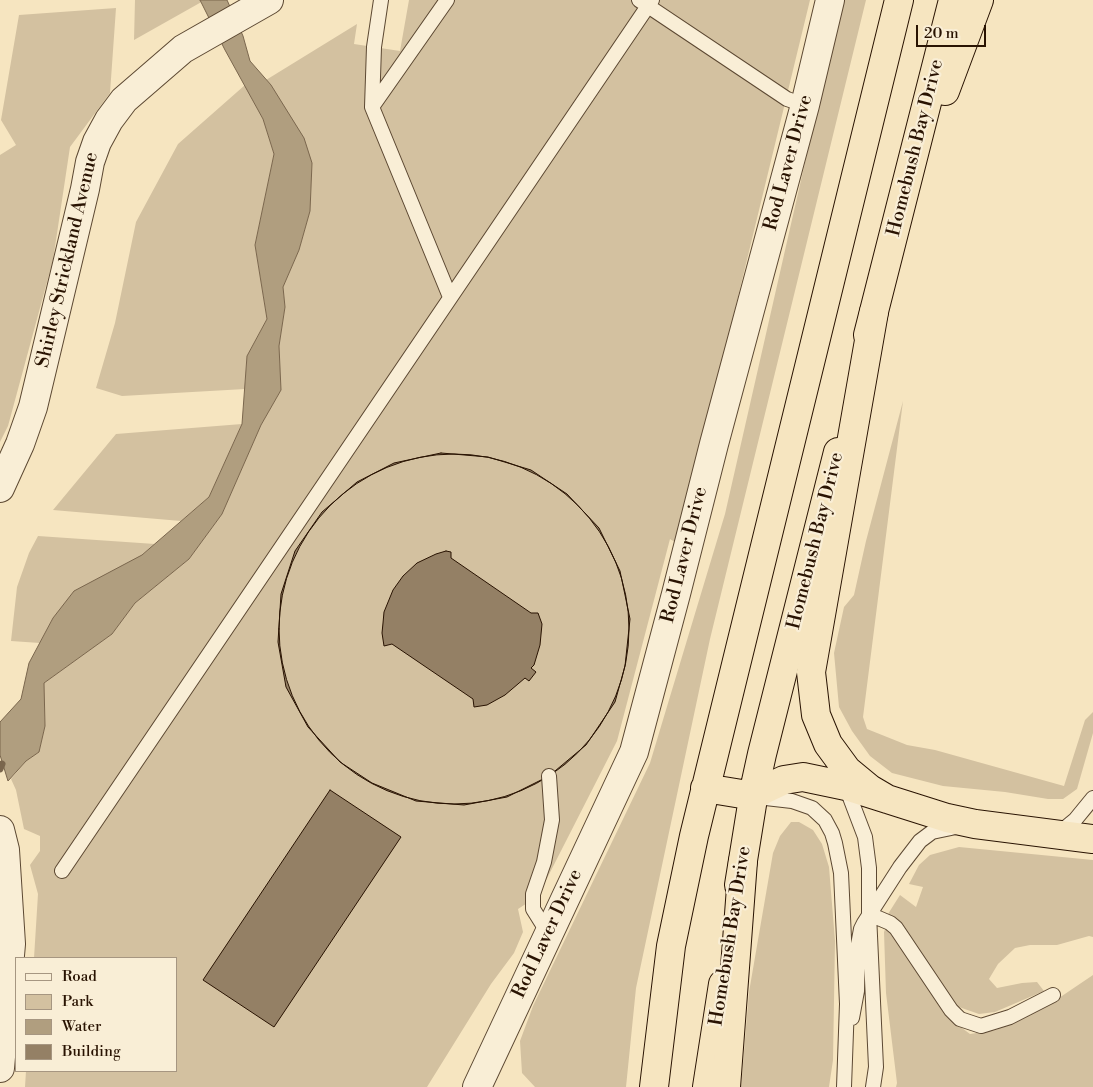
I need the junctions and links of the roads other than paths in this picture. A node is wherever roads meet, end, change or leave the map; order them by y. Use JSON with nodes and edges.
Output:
{"nodes":[{"id":1,"x":269,"y":0,"type":"edge"},
{"id":2,"x":381,"y":0,"type":"edge"},
{"id":3,"x":447,"y":0,"type":"edge"},
{"id":4,"x":830,"y":0,"type":"edge"},
{"id":5,"x":899,"y":0,"type":"edge"},
{"id":6,"x":953,"y":0,"type":"edge"},
{"id":7,"x":979,"y":0,"type":"edge"},
{"id":8,"x":646,"y":2,"type":"edge"},
{"id":9,"x":805,"y":105,"type":"junction"},
{"id":10,"x":372,"y":107,"type":"junction"},
{"id":11,"x":902,"y":202,"type":"junction"},
{"id":12,"x":450,"y":297,"type":"junction"},
{"id":13,"x":874,"y":312,"type":"junction"},
{"id":14,"x":28,"y":424,"type":"junction"},
{"id":15,"x":0,"y":467,"type":"edge"},
{"id":16,"x":0,"y":488,"type":"edge"},
{"id":17,"x":828,"y":744,"type":"junction"},
{"id":18,"x":548,"y":776,"type":"dead end"},
{"id":19,"x":846,"y":786,"type":"junction"},
{"id":20,"x":705,"y":788,"type":"junction"},
{"id":21,"x":754,"y":796,"type":"junction"},
{"id":22,"x":1093,"y":798,"type":"edge"},
{"id":23,"x":887,"y":799,"type":"junction"},
{"id":24,"x":975,"y":824,"type":"junction"},
{"id":25,"x":1057,"y":834,"type":"junction"},
{"id":26,"x":1093,"y":838,"type":"edge"},
{"id":27,"x":2,"y":840,"type":"edge"},
{"id":28,"x":742,"y":861,"type":"junction"},
{"id":29,"x":62,"y":871,"type":"dead end"},
{"id":30,"x":870,"y":914,"type":"junction"},
{"id":31,"x":548,"y":933,"type":"junction"},
{"id":32,"x":1053,"y":995,"type":"dead end"},
{"id":33,"x":847,"y":1036,"type":"junction"},
{"id":34,"x":0,"y":1068,"type":"edge"},
{"id":35,"x":477,"y":1087,"type":"edge"},
{"id":36,"x":654,"y":1087,"type":"edge"},
{"id":37,"x":707,"y":1087,"type":"edge"},
{"id":38,"x":726,"y":1087,"type":"edge"},
{"id":39,"x":844,"y":1087,"type":"edge"},
{"id":40,"x":873,"y":1087,"type":"edge"}],
"edges":[{"from":1,"to":14,"type":"street","name":"Shirley Strickland Avenue"},
{"from":2,"to":10,"type":"lane"},
{"from":3,"to":10,"type":"lane"},
{"from":4,"to":9,"type":"street","name":"Rod Laver Drive"},
{"from":5,"to":20,"type":"highway"},
{"from":6,"to":11,"type":"highway","name":"Homebush Bay Drive"},
{"from":7,"to":11,"type":"highway"},
{"from":8,"to":9,"type":"lane"},
{"from":8,"to":12,"type":"lane"},
{"from":9,"to":31,"type":"street","name":"Rod Laver Drive"},
{"from":10,"to":12,"type":"lane"},
{"from":11,"to":13,"type":"highway","name":"Homebush Bay Drive"},
{"from":12,"to":29,"type":"lane"},
{"from":13,"to":17,"type":"highway"},
{"from":13,"to":21,"type":"highway","name":"Homebush Bay Drive"},
{"from":14,"to":15,"type":"street","name":"Shirley Strickland Avenue"},
{"from":14,"to":16,"type":"street","name":"Shirley Strickland Avenue"},
{"from":17,"to":19,"type":"lane"},
{"from":17,"to":23,"type":"highway"},
{"from":18,"to":31,"type":"lane"},
{"from":19,"to":21,"type":"highway"},
{"from":19,"to":23,"type":"highway"},
{"from":19,"to":30,"type":"lane"},
{"from":20,"to":21,"type":"highway"},
{"from":20,"to":36,"type":"highway"},
{"from":21,"to":28,"type":"highway","name":"Homebush Bay Drive"},
{"from":21,"to":33,"type":"lane"},
{"from":22,"to":25,"type":"lane"},
{"from":23,"to":24,"type":"highway"},
{"from":24,"to":25,"type":"highway"},
{"from":24,"to":30,"type":"lane"},
{"from":25,"to":26,"type":"highway"},
{"from":27,"to":34,"type":"street"},
{"from":28,"to":37,"type":"highway","name":"Homebush Bay Drive"},
{"from":28,"to":38,"type":"highway"},
{"from":30,"to":32,"type":"lane"},
{"from":30,"to":33,"type":"lane"},
{"from":30,"to":40,"type":"lane"},
{"from":31,"to":35,"type":"street","name":"Rod Laver Drive"},
{"from":33,"to":39,"type":"lane"}]}
